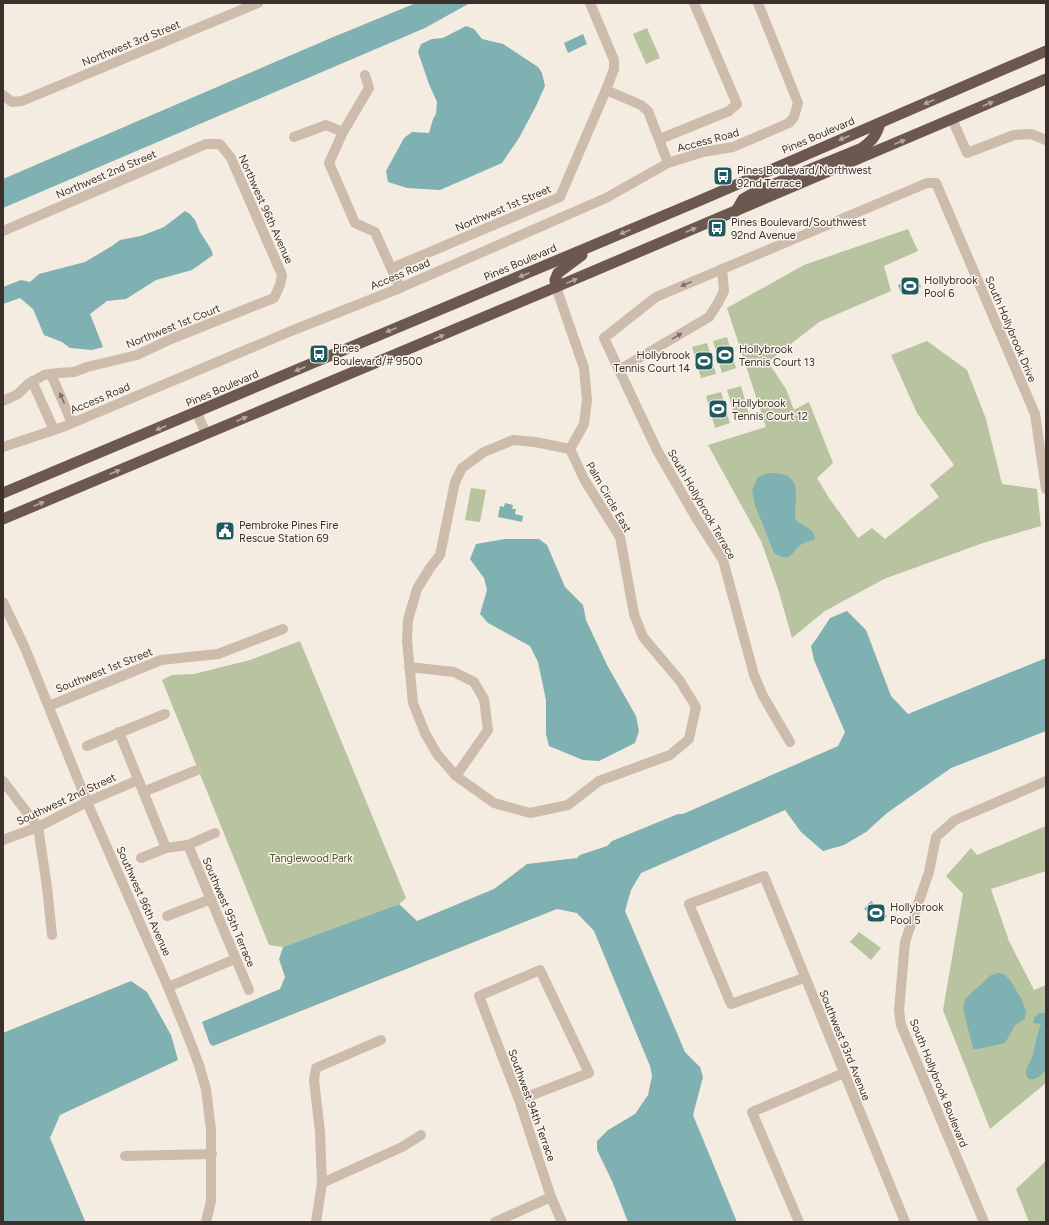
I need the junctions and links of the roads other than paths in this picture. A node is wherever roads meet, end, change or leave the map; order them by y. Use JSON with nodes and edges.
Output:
{"nodes":[{"id":1,"x":258,"y":3,"type":"edge"},
{"id":2,"x":590,"y":3,"type":"edge"},
{"id":3,"x":694,"y":3,"type":"edge"},
{"id":4,"x":758,"y":3,"type":"edge"},
{"id":5,"x":1046,"y":51,"type":"edge"},
{"id":6,"x":366,"y":75,"type":"dead end"},
{"id":7,"x":1046,"y":79,"type":"edge"},
{"id":8,"x":606,"y":90,"type":"junction"},
{"id":9,"x":3,"y":95,"type":"edge"},
{"id":10,"x":952,"y":119,"type":"junction"},
{"id":11,"x":880,"y":123,"type":"junction"},
{"id":12,"x":343,"y":132,"type":"junction"},
{"id":13,"x":294,"y":137,"type":"dead end"},
{"id":14,"x":660,"y":138,"type":"junction"},
{"id":15,"x":1046,"y":140,"type":"edge"},
{"id":16,"x":220,"y":144,"type":"joint"},
{"id":17,"x":668,"y":163,"type":"junction"},
{"id":18,"x":936,"y":183,"type":"joint"},
{"id":19,"x":736,"y":211,"type":"junction"},
{"id":20,"x":3,"y":231,"type":"edge"},
{"id":21,"x":599,"y":243,"type":"junction"},
{"id":22,"x":392,"y":268,"type":"junction"},
{"id":23,"x":722,"y":269,"type":"junction"},
{"id":24,"x":400,"y":288,"type":"junction"},
{"id":25,"x":556,"y":288,"type":"junction"},
{"id":26,"x":278,"y":293,"type":"joint"},
{"id":27,"x":619,"y":370,"type":"junction"},
{"id":28,"x":51,"y":374,"type":"junction"},
{"id":29,"x":32,"y":381,"type":"junction"},
{"id":30,"x":3,"y":401,"type":"edge"},
{"id":31,"x":197,"y":412,"type":"junction"},
{"id":32,"x":72,"y":423,"type":"junction"},
{"id":33,"x":54,"y":430,"type":"junction"},
{"id":34,"x":206,"y":434,"type":"junction"},
{"id":35,"x":3,"y":447,"type":"edge"},
{"id":36,"x":570,"y":449,"type":"junction"},
{"id":37,"x":1046,"y":489,"type":"edge"},
{"id":38,"x":3,"y":493,"type":"edge"},
{"id":39,"x":3,"y":519,"type":"edge"},
{"id":40,"x":3,"y":602,"type":"edge"},
{"id":41,"x":283,"y":629,"type":"dead end"},
{"id":42,"x":409,"y":667,"type":"junction"},
{"id":43,"x":49,"y":706,"type":"junction"},
{"id":44,"x":165,"y":714,"type":"dead end"},
{"id":45,"x":119,"y":732,"type":"junction"},
{"id":46,"x":790,"y":742,"type":"dead end"},
{"id":47,"x":87,"y":746,"type":"dead end"},
{"id":48,"x":197,"y":770,"type":"dead end"},
{"id":49,"x":456,"y":776,"type":"junction"},
{"id":50,"x":138,"y":780,"type":"junction"},
{"id":51,"x":3,"y":781,"type":"edge"},
{"id":52,"x":1046,"y":781,"type":"edge"},
{"id":53,"x":143,"y":792,"type":"junction"},
{"id":54,"x":88,"y":802,"type":"junction"},
{"id":55,"x":38,"y":827,"type":"junction"},
{"id":56,"x":215,"y":833,"type":"dead end"},
{"id":57,"x":3,"y":840,"type":"edge"},
{"id":58,"x":188,"y":845,"type":"junction"},
{"id":59,"x":166,"y":848,"type":"junction"},
{"id":60,"x":141,"y":858,"type":"dead end"},
{"id":61,"x":211,"y":899,"type":"junction"},
{"id":62,"x":167,"y":916,"type":"dead end"},
{"id":63,"x":52,"y":935,"type":"dead end"},
{"id":64,"x":236,"y":959,"type":"junction"},
{"id":65,"x":804,"y":978,"type":"junction"},
{"id":66,"x":168,"y":987,"type":"junction"},
{"id":67,"x":249,"y":990,"type":"dead end"},
{"id":68,"x":381,"y":1040,"type":"dead end"},
{"id":69,"x":844,"y":1073,"type":"junction"},
{"id":70,"x":519,"y":1100,"type":"junction"},
{"id":71,"x":421,"y":1134,"type":"dead end"},
{"id":72,"x":212,"y":1154,"type":"junction"},
{"id":73,"x":125,"y":1156,"type":"dead end"},
{"id":74,"x":322,"y":1183,"type":"junction"},
{"id":75,"x":551,"y":1197,"type":"junction"},
{"id":76,"x":206,"y":1222,"type":"edge"},
{"id":77,"x":316,"y":1222,"type":"edge"},
{"id":78,"x":495,"y":1222,"type":"edge"},
{"id":79,"x":562,"y":1222,"type":"edge"},
{"id":80,"x":799,"y":1222,"type":"edge"},
{"id":81,"x":905,"y":1222,"type":"edge"},
{"id":82,"x":984,"y":1222,"type":"edge"}],
"edges":[{"from":1,"to":9,"type":"street","name":"Northwest 3rd Street"},
{"from":2,"to":8,"type":"street","name":"Northwest 1st Street"},
{"from":3,"to":14,"type":"street"},
{"from":4,"to":17,"type":"street","name":"Access Road"},
{"from":5,"to":11,"type":"highway","name":"Pines Boulevard","one_way":true},
{"from":6,"to":12,"type":"street"},
{"from":10,"to":7,"type":"highway","one_way":true},
{"from":8,"to":14,"type":"street"},
{"from":8,"to":22,"type":"street","name":"Northwest 1st Street"},
{"from":10,"to":15,"type":"street"},
{"from":19,"to":10,"type":"highway","one_way":true},
{"from":11,"to":19,"type":"highway"},
{"from":11,"to":21,"type":"highway","name":"Pines Boulevard","one_way":true},
{"from":12,"to":13,"type":"street"},
{"from":12,"to":22,"type":"street"},
{"from":14,"to":17,"type":"street"},
{"from":16,"to":20,"type":"street","name":"Northwest 2nd Street"},
{"from":16,"to":26,"type":"street","name":"Northwest 96th Avenue"},
{"from":17,"to":24,"type":"street","name":"Access Road"},
{"from":18,"to":23,"type":"street","name":"South Hollybrook Terrace"},
{"from":18,"to":37,"type":"street","name":"South Hollybrook Drive"},
{"from":25,"to":19,"type":"highway","one_way":true},
{"from":21,"to":25,"type":"highway"},
{"from":21,"to":31,"type":"highway","name":"Pines Boulevard","one_way":true},
{"from":22,"to":24,"type":"street"},
{"from":27,"to":23,"type":"street","one_way":true},
{"from":23,"to":27,"type":"street","name":"South Hollybrook Terrace","one_way":true},
{"from":24,"to":32,"type":"street","name":"Access Road"},
{"from":34,"to":25,"type":"highway","one_way":true},
{"from":25,"to":36,"type":"street"},
{"from":26,"to":28,"type":"street","name":"Northwest 1st Court"},
{"from":27,"to":46,"type":"street","name":"South Hollybrook Terrace"},
{"from":28,"to":29,"type":"street","name":"Northwest 1st Court"},
{"from":32,"to":28,"type":"street","one_way":true},
{"from":29,"to":30,"type":"street","name":"Northwest 1st Court"},
{"from":29,"to":33,"type":"street"},
{"from":31,"to":34,"type":"street"},
{"from":31,"to":38,"type":"highway","name":"Pines Boulevard","one_way":true},
{"from":32,"to":33,"type":"street","name":"Access Road"},
{"from":33,"to":35,"type":"street","name":"Access Road"},
{"from":39,"to":34,"type":"highway","one_way":true},
{"from":36,"to":42,"type":"street"},
{"from":36,"to":49,"type":"street","name":"Palm Circle East"},
{"from":40,"to":43,"type":"street","name":"Southwest 96th Avenue"},
{"from":41,"to":43,"type":"street","name":"Southwest 1st Street"},
{"from":42,"to":49,"type":"street"},
{"from":42,"to":49,"type":"street"},
{"from":43,"to":54,"type":"street","name":"Southwest 96th Avenue"},
{"from":44,"to":45,"type":"street"},
{"from":45,"to":47,"type":"street"},
{"from":45,"to":50,"type":"street"},
{"from":48,"to":53,"type":"street"},
{"from":50,"to":53,"type":"street"},
{"from":50,"to":54,"type":"street","name":"Southwest 2nd Street"},
{"from":51,"to":55,"type":"street"},
{"from":52,"to":82,"type":"street","name":"South Hollybrook Boulevard"},
{"from":53,"to":59,"type":"street"},
{"from":54,"to":55,"type":"street","name":"Southwest 2nd Street"},
{"from":54,"to":66,"type":"street","name":"Southwest 96th Avenue"},
{"from":55,"to":57,"type":"street","name":"Southwest 2nd Street"},
{"from":55,"to":63,"type":"street"},
{"from":56,"to":58,"type":"street"},
{"from":58,"to":59,"type":"street"},
{"from":58,"to":61,"type":"street","name":"Southwest 95th Terrace"},
{"from":59,"to":60,"type":"street"},
{"from":61,"to":62,"type":"street"},
{"from":61,"to":64,"type":"street","name":"Southwest 95th Terrace"},
{"from":64,"to":66,"type":"street"},
{"from":64,"to":67,"type":"street","name":"Southwest 95th Terrace"},
{"from":65,"to":65,"type":"street","name":"Southwest 93rd Avenue"},
{"from":65,"to":69,"type":"street","name":"Southwest 93rd Avenue"},
{"from":66,"to":72,"type":"street","name":"Southwest 96th Avenue"},
{"from":68,"to":74,"type":"street"},
{"from":69,"to":80,"type":"street"},
{"from":69,"to":81,"type":"street","name":"Southwest 93rd Avenue"},
{"from":70,"to":70,"type":"street","name":"Southwest 94th Terrace"},
{"from":70,"to":75,"type":"street","name":"Southwest 94th Terrace"},
{"from":71,"to":74,"type":"street"},
{"from":72,"to":73,"type":"street"},
{"from":72,"to":76,"type":"street","name":"Southwest 96th Avenue"},
{"from":74,"to":77,"type":"street"},
{"from":75,"to":78,"type":"street"},
{"from":75,"to":79,"type":"street","name":"Southwest 94th Terrace"}]}
